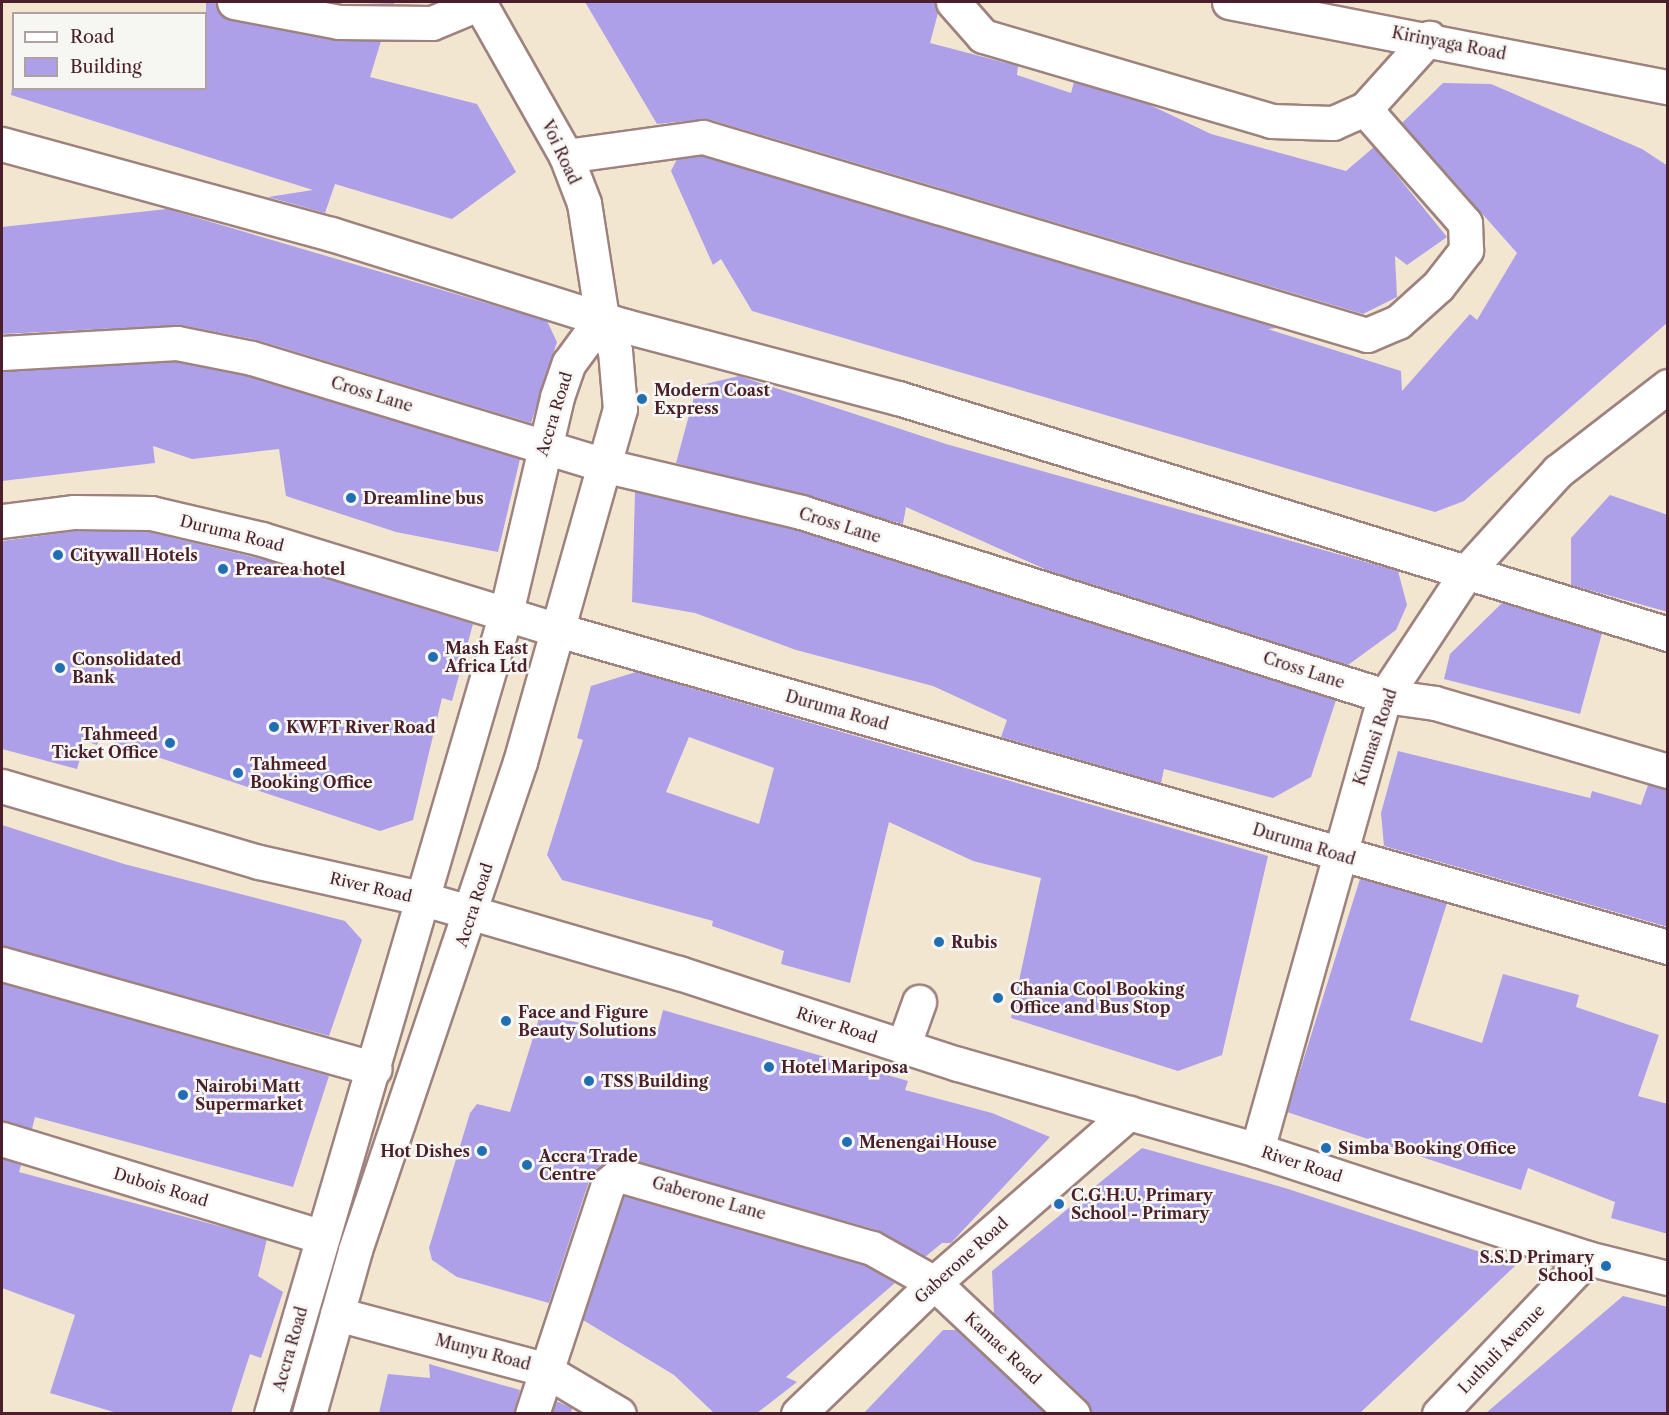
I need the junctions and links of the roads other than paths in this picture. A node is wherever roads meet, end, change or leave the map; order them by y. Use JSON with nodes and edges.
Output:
{"nodes":[{"id":1,"x":234,"y":2,"type":"edge"},
{"id":2,"x":480,"y":2,"type":"edge"},
{"id":3,"x":953,"y":2,"type":"edge"},
{"id":4,"x":1230,"y":2,"type":"edge"},
{"id":5,"x":1430,"y":38,"type":"junction"},
{"id":6,"x":1668,"y":87,"type":"edge"},
{"id":7,"x":1365,"y":109,"type":"junction"},
{"id":8,"x":2,"y":144,"type":"edge"},
{"id":9,"x":566,"y":156,"type":"junction"},
{"id":10,"x":602,"y":318,"type":"junction"},
{"id":11,"x":2,"y":353,"type":"edge"},
{"id":12,"x":1668,"y":387,"type":"edge"},
{"id":13,"x":543,"y":445,"type":"junction"},
{"id":14,"x":607,"y":466,"type":"junction"},
{"id":15,"x":2,"y":521,"type":"edge"},
{"id":16,"x":1468,"y":570,"type":"junction"},
{"id":17,"x":506,"y":613,"type":"junction"},
{"id":18,"x":558,"y":630,"type":"junction"},
{"id":19,"x":1668,"y":634,"type":"edge"},
{"id":20,"x":1385,"y":696,"type":"junction"},
{"id":21,"x":1668,"y":771,"type":"edge"},
{"id":22,"x":2,"y":786,"type":"edge"},
{"id":23,"x":1340,"y":855,"type":"junction"},
{"id":24,"x":424,"y":899,"type":"junction"},
{"id":25,"x":472,"y":912,"type":"junction"},
{"id":26,"x":1668,"y":947,"type":"edge"},
{"id":27,"x":2,"y":964,"type":"edge"},
{"id":28,"x":919,"y":1002,"type":"dead end"},
{"id":29,"x":903,"y":1047,"type":"junction"},
{"id":30,"x":375,"y":1069,"type":"junction"},
{"id":31,"x":1129,"y":1113,"type":"junction"},
{"id":32,"x":2,"y":1139,"type":"edge"},
{"id":33,"x":1257,"y":1150,"type":"junction"},
{"id":34,"x":320,"y":1236,"type":"junction"},
{"id":35,"x":1587,"y":1258,"type":"junction"},
{"id":36,"x":1668,"y":1278,"type":"edge"},
{"id":37,"x":934,"y":1282,"type":"junction"},
{"id":38,"x":337,"y":1314,"type":"junction"},
{"id":39,"x":543,"y":1369,"type":"junction"},
{"id":40,"x":271,"y":1413,"type":"edge"},
{"id":41,"x":309,"y":1413,"type":"edge"},
{"id":42,"x":532,"y":1413,"type":"edge"},
{"id":43,"x":619,"y":1413,"type":"edge"},
{"id":44,"x":798,"y":1413,"type":"edge"},
{"id":45,"x":1072,"y":1413,"type":"edge"},
{"id":46,"x":1439,"y":1413,"type":"edge"}],
"edges":[{"from":1,"to":2,"type":"street"},
{"from":2,"to":9,"type":"street","name":"Voi Road"},
{"from":3,"to":7,"type":"street"},
{"from":4,"to":5,"type":"street","name":"Kirinyaga Road"},
{"from":5,"to":6,"type":"street","name":"Kirinyaga Road"},
{"from":5,"to":7,"type":"street"},
{"from":7,"to":9,"type":"street"},
{"from":8,"to":10,"type":"street"},
{"from":9,"to":10,"type":"street","name":"Voi Road"},
{"from":10,"to":13,"type":"street","name":"Accra Road"},
{"from":10,"to":14,"type":"street","name":"Accra Road"},
{"from":10,"to":16,"type":"street"},
{"from":11,"to":13,"type":"street","name":"Cross Lane"},
{"from":12,"to":16,"type":"street","name":"Kumasi Road"},
{"from":13,"to":14,"type":"street","name":"Cross Lane"},
{"from":13,"to":17,"type":"street","name":"Accra Road"},
{"from":14,"to":18,"type":"street","name":"Accra Road"},
{"from":14,"to":20,"type":"street","name":"Cross Lane"},
{"from":15,"to":17,"type":"street","name":"Duruma Road"},
{"from":16,"to":19,"type":"street"},
{"from":16,"to":20,"type":"street","name":"Kumasi Road"},
{"from":17,"to":18,"type":"street","name":"Duruma Road"},
{"from":17,"to":24,"type":"street","name":"Accra Road"},
{"from":18,"to":23,"type":"street","name":"Duruma Road"},
{"from":18,"to":25,"type":"street","name":"Accra Road"},
{"from":20,"to":21,"type":"street","name":"Cross Lane"},
{"from":20,"to":23,"type":"street","name":"Kumasi Road"},
{"from":22,"to":24,"type":"street","name":"River Road"},
{"from":23,"to":26,"type":"street","name":"Duruma Road"},
{"from":23,"to":33,"type":"street","name":"Kumasi Road"},
{"from":24,"to":25,"type":"street","name":"River Road"},
{"from":24,"to":30,"type":"street","name":"Accra Road"},
{"from":25,"to":29,"type":"street","name":"River Road"},
{"from":25,"to":38,"type":"street","name":"Accra Road"},
{"from":27,"to":30,"type":"street"},
{"from":28,"to":29,"type":"street"},
{"from":29,"to":31,"type":"street","name":"River Road"},
{"from":30,"to":34,"type":"street","name":"Accra Road"},
{"from":31,"to":33,"type":"street","name":"River Road"},
{"from":31,"to":37,"type":"street","name":"Gaberone Road"},
{"from":32,"to":34,"type":"street","name":"Dubois Road"},
{"from":33,"to":35,"type":"street","name":"River Road"},
{"from":34,"to":40,"type":"street","name":"Accra Road"},
{"from":35,"to":36,"type":"street","name":"River Road"},
{"from":35,"to":46,"type":"street","name":"Luthuli Avenue"},
{"from":37,"to":39,"type":"street","name":"Gaberone Lane"},
{"from":37,"to":44,"type":"street","name":"Gaberone Road"},
{"from":37,"to":45,"type":"street","name":"Kamae Road"},
{"from":38,"to":39,"type":"street","name":"Munyu Road"},
{"from":38,"to":41,"type":"street","name":"Accra Road"},
{"from":39,"to":42,"type":"street","name":"Gaberone Lane"},
{"from":39,"to":43,"type":"street","name":"Munyu Road"}]}
